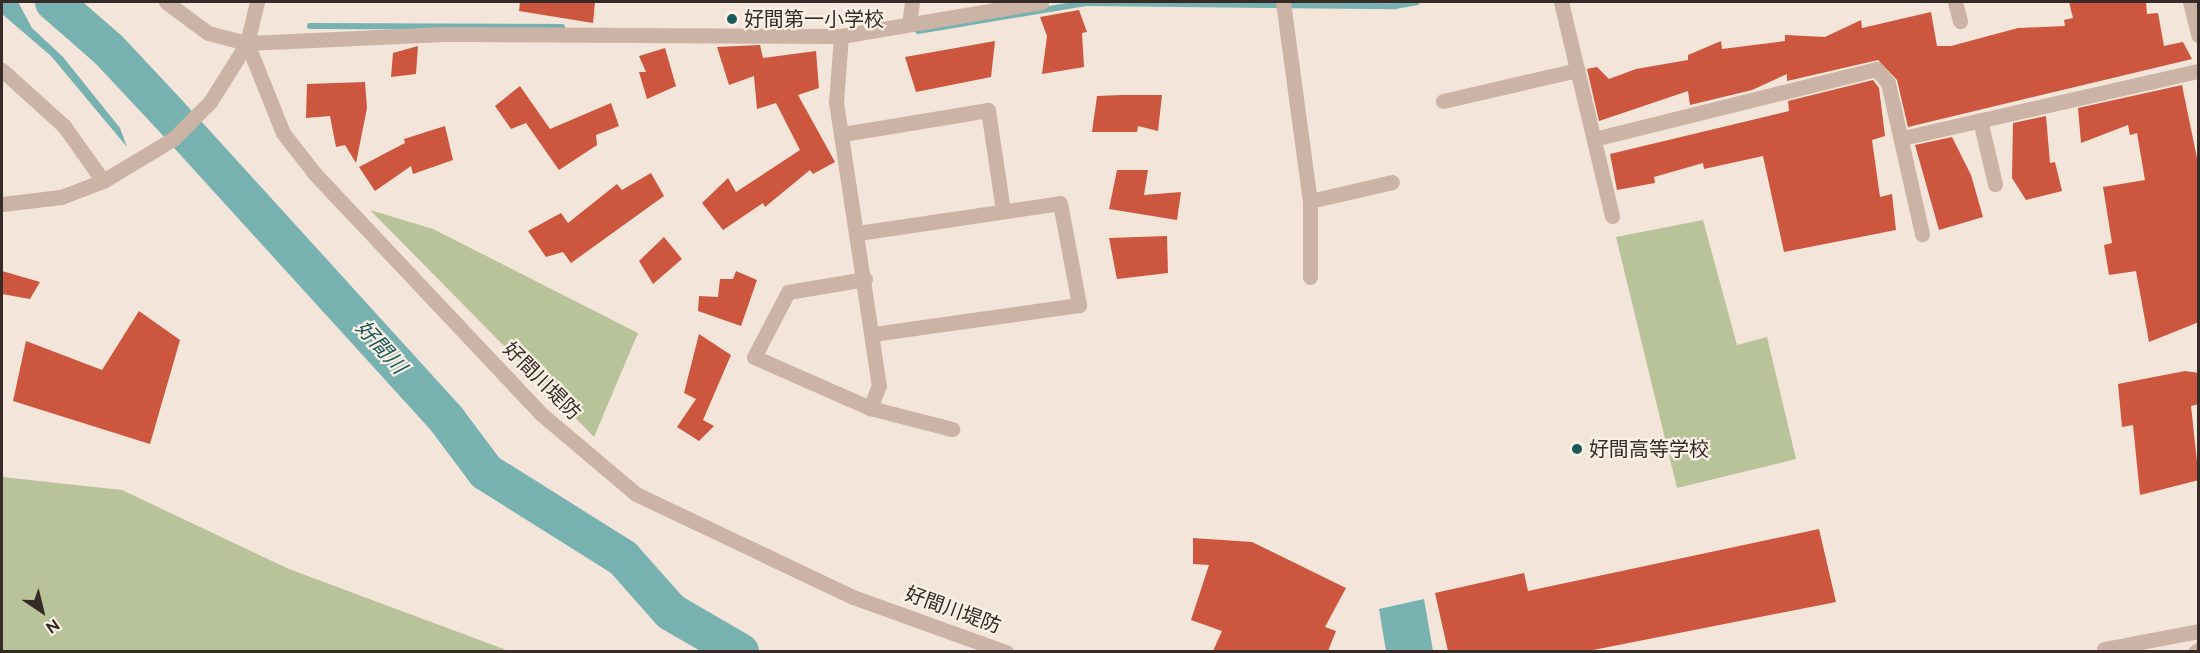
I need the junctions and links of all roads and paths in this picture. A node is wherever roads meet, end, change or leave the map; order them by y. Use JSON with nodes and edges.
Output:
{"nodes":[{"id":1,"x":166,"y":2,"type":"edge"},
{"id":2,"x":257,"y":2,"type":"edge"},
{"id":3,"x":912,"y":2,"type":"edge"},
{"id":4,"x":1041,"y":2,"type":"edge"},
{"id":5,"x":1561,"y":2,"type":"edge"},
{"id":6,"x":1955,"y":2,"type":"edge"},
{"id":7,"x":2190,"y":2,"type":"edge"},
{"id":8,"x":1283,"y":4,"type":"edge"},
{"id":9,"x":1960,"y":21,"type":"dead end"},
{"id":10,"x":909,"y":24,"type":"junction"},
{"id":11,"x":2199,"y":35,"type":"edge"},
{"id":12,"x":841,"y":36,"type":"junction"},
{"id":13,"x":247,"y":43,"type":"junction"},
{"id":14,"x":2,"y":70,"type":"edge"},
{"id":15,"x":1577,"y":70,"type":"junction"},
{"id":16,"x":2199,"y":71,"type":"edge"},
{"id":17,"x":1443,"y":100,"type":"dead end"},
{"id":18,"x":1980,"y":120,"type":"junction"},
{"id":19,"x":843,"y":134,"type":"junction"},
{"id":20,"x":1907,"y":137,"type":"dead end"},
{"id":21,"x":1594,"y":139,"type":"junction"},
{"id":22,"x":107,"y":180,"type":"junction"},
{"id":23,"x":1392,"y":182,"type":"dead end"},
{"id":24,"x":1995,"y":184,"type":"dead end"},
{"id":25,"x":1310,"y":201,"type":"junction"},
{"id":26,"x":2,"y":204,"type":"edge"},
{"id":27,"x":1003,"y":210,"type":"junction"},
{"id":28,"x":1612,"y":216,"type":"dead end"},
{"id":29,"x":858,"y":233,"type":"junction"},
{"id":30,"x":1922,"y":234,"type":"dead end"},
{"id":31,"x":1310,"y":277,"type":"dead end"},
{"id":32,"x":865,"y":279,"type":"junction"},
{"id":33,"x":872,"y":334,"type":"junction"},
{"id":34,"x":870,"y":408,"type":"junction"},
{"id":35,"x":952,"y":429,"type":"dead end"},
{"id":36,"x":2199,"y":631,"type":"edge"},
{"id":37,"x":2104,"y":650,"type":"dead end"},
{"id":38,"x":1006,"y":651,"type":"edge"}],
"edges":[{"from":1,"to":13,"type":"street"},
{"from":2,"to":13,"type":"street"},
{"from":3,"to":10,"type":"street"},
{"from":4,"to":10,"type":"street"},
{"from":5,"to":15,"type":"street"},
{"from":6,"to":9,"type":"street"},
{"from":7,"to":11,"type":"street"},
{"from":8,"to":25,"type":"street"},
{"from":10,"to":12,"type":"street"},
{"from":12,"to":13,"type":"street"},
{"from":12,"to":19,"type":"street"},
{"from":13,"to":22,"type":"street"},
{"from":13,"to":38,"type":"street","name":"好間川堤防"},
{"from":14,"to":22,"type":"street"},
{"from":15,"to":17,"type":"street"},
{"from":15,"to":21,"type":"street"},
{"from":16,"to":18,"type":"street"},
{"from":18,"to":20,"type":"street"},
{"from":18,"to":24,"type":"street"},
{"from":19,"to":27,"type":"street"},
{"from":19,"to":29,"type":"street"},
{"from":21,"to":28,"type":"street"},
{"from":21,"to":30,"type":"street"},
{"from":22,"to":26,"type":"street"},
{"from":23,"to":25,"type":"street"},
{"from":25,"to":31,"type":"street"},
{"from":27,"to":29,"type":"street"},
{"from":27,"to":33,"type":"street"},
{"from":29,"to":32,"type":"street"},
{"from":32,"to":33,"type":"street"},
{"from":32,"to":34,"type":"street"},
{"from":33,"to":34,"type":"street"},
{"from":34,"to":35,"type":"street"},
{"from":36,"to":37,"type":"street"}]}
